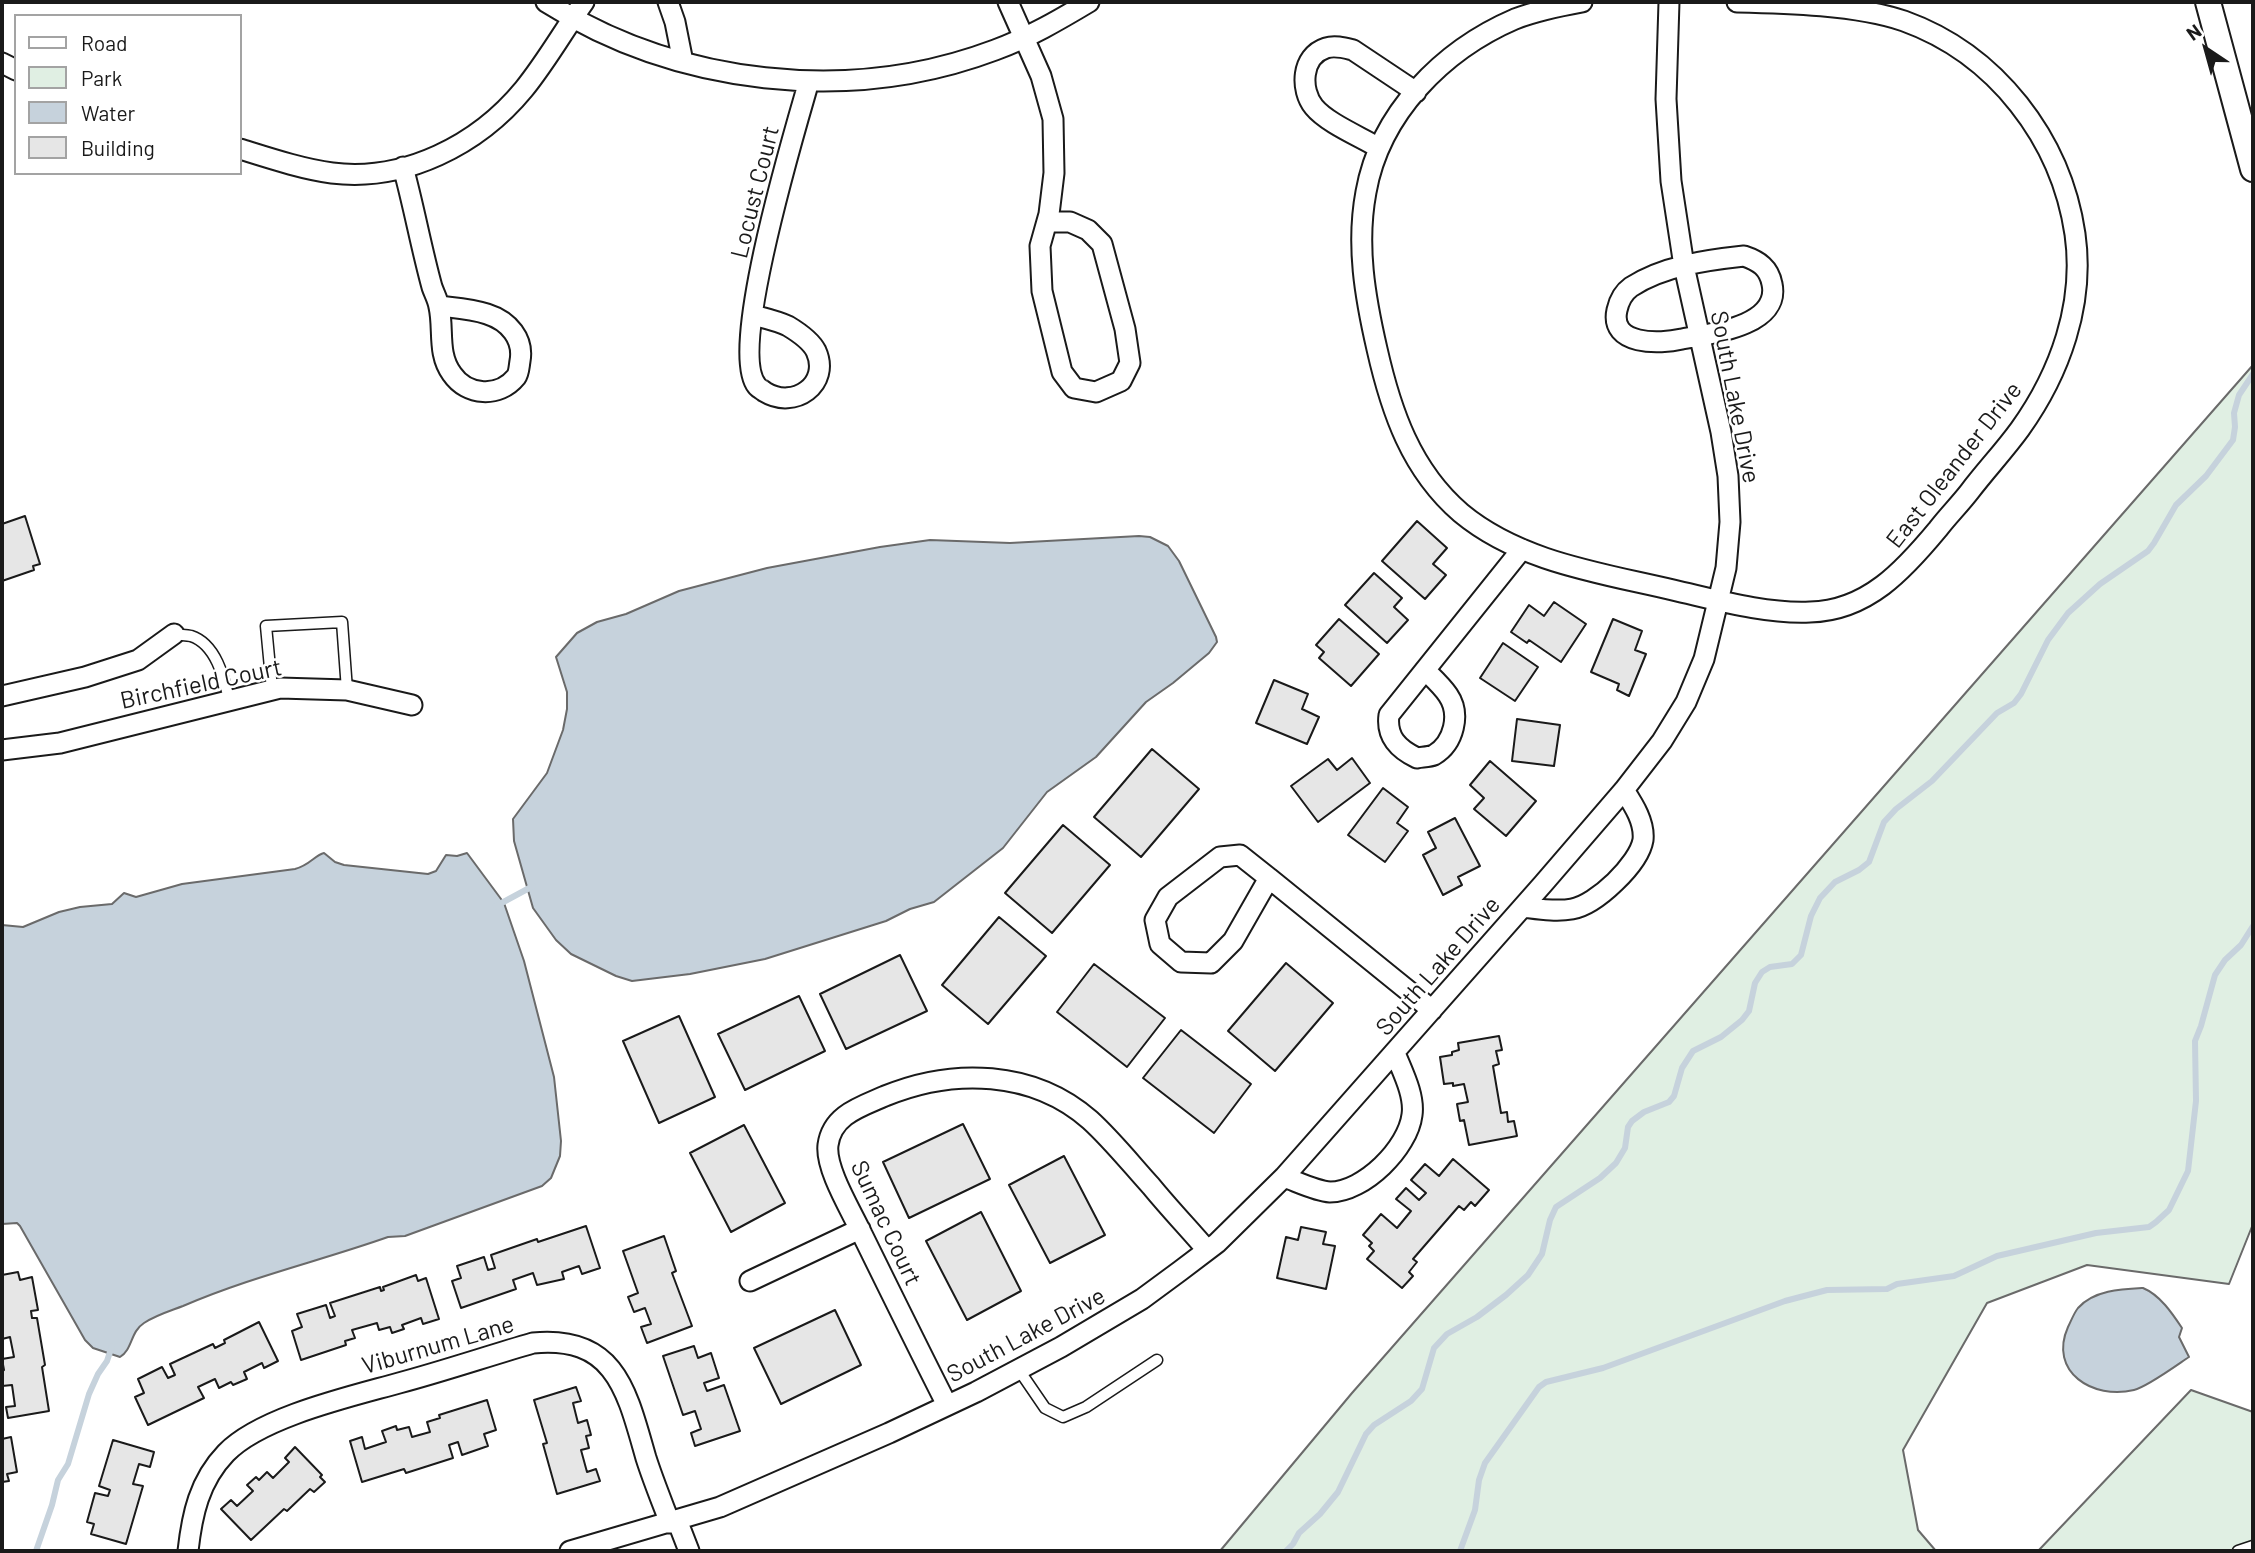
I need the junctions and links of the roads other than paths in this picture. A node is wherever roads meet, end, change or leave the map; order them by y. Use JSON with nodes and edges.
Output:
{"nodes":[{"id":1,"x":546,"y":2,"type":"edge"},
{"id":2,"x":668,"y":2,"type":"edge"},
{"id":3,"x":1009,"y":2,"type":"edge"},
{"id":4,"x":1089,"y":2,"type":"edge"},
{"id":5,"x":1582,"y":2,"type":"edge"},
{"id":6,"x":1669,"y":2,"type":"edge"},
{"id":7,"x":1737,"y":2,"type":"edge"},
{"id":8,"x":2208,"y":2,"type":"edge"},
{"id":9,"x":579,"y":10,"type":"edge"},
{"id":10,"x":1024,"y":37,"type":"junction"},
{"id":11,"x":683,"y":62,"type":"junction"},
{"id":12,"x":809,"y":81,"type":"junction"},
{"id":13,"x":1416,"y":92,"type":"junction"},
{"id":14,"x":1379,"y":148,"type":"junction"},
{"id":15,"x":242,"y":150,"type":"edge"},
{"id":16,"x":402,"y":167,"type":"junction"},
{"id":17,"x":2253,"y":169,"type":"edge"},
{"id":18,"x":1047,"y":222,"type":"junction"},
{"id":19,"x":1684,"y":266,"type":"junction"},
{"id":20,"x":439,"y":306,"type":"junction"},
{"id":21,"x":753,"y":315,"type":"junction"},
{"id":22,"x":1701,"y":337,"type":"junction"},
{"id":23,"x":1522,"y":549,"type":"junction"},
{"id":24,"x":1718,"y":599,"type":"junction"},
{"id":25,"x":174,"y":634,"type":"joint"},
{"id":26,"x":1425,"y":670,"type":"dead end"},
{"id":27,"x":272,"y":689,"type":"junction"},
{"id":28,"x":346,"y":690,"type":"junction"},
{"id":29,"x":2,"y":696,"type":"edge"},
{"id":30,"x":229,"y":699,"type":"junction"},
{"id":31,"x":412,"y":705,"type":"dead end"},
{"id":32,"x":2,"y":750,"type":"edge"},
{"id":33,"x":1624,"y":790,"type":"junction"},
{"id":34,"x":1269,"y":878,"type":"junction"},
{"id":35,"x":1523,"y":906,"type":"junction"},
{"id":36,"x":1432,"y":1010,"type":"junction"},
{"id":37,"x":1395,"y":1053,"type":"junction"},
{"id":38,"x":1284,"y":1177,"type":"junction"},
{"id":39,"x":860,"y":1229,"type":"junction"},
{"id":40,"x":1207,"y":1250,"type":"junction"},
{"id":41,"x":750,"y":1280,"type":"dead end"},
{"id":42,"x":1157,"y":1360,"type":"dead end"},
{"id":43,"x":1019,"y":1370,"type":"junction"},
{"id":44,"x":947,"y":1405,"type":"junction"},
{"id":45,"x":674,"y":1522,"type":"junction"},
{"id":46,"x":2253,"y":1546,"type":"edge"},
{"id":47,"x":188,"y":1551,"type":"edge"},
{"id":48,"x":570,"y":1551,"type":"edge"},
{"id":49,"x":689,"y":1551,"type":"edge"},
{"id":50,"x":2238,"y":1551,"type":"edge"}],
"edges":[{"from":1,"to":9,"type":"street"},
{"from":2,"to":11,"type":"street"},
{"from":3,"to":10,"type":"street"},
{"from":4,"to":10,"type":"street"},
{"from":5,"to":13,"type":"street","name":"East Oleander Drive"},
{"from":6,"to":19,"type":"street","name":"South Lake Drive"},
{"from":7,"to":24,"type":"street","name":"East Oleander Drive"},
{"from":8,"to":17,"type":"street"},
{"from":9,"to":11,"type":"street"},
{"from":9,"to":16,"type":"street"},
{"from":10,"to":12,"type":"street"},
{"from":10,"to":18,"type":"street"},
{"from":11,"to":12,"type":"street"},
{"from":12,"to":21,"type":"street","name":"Locust Court"},
{"from":13,"to":14,"type":"street","name":"East Oleander Drive"},
{"from":13,"to":14,"type":"street"},
{"from":14,"to":23,"type":"street","name":"East Oleander Drive"},
{"from":15,"to":16,"type":"street"},
{"from":16,"to":20,"type":"street"},
{"from":18,"to":18,"type":"street"},
{"from":19,"to":22,"type":"street","name":"South Lake Drive"},
{"from":19,"to":22,"type":"street"},
{"from":19,"to":22,"type":"street"},
{"from":20,"to":20,"type":"street"},
{"from":21,"to":21,"type":"street","name":"Locust Court"},
{"from":22,"to":24,"type":"street","name":"South Lake Drive"},
{"from":23,"to":24,"type":"street","name":"East Oleander Drive"},
{"from":23,"to":26,"type":"street"},
{"from":24,"to":33,"type":"street","name":"South Lake Drive"},
{"from":25,"to":29,"type":"street"},
{"from":25,"to":30,"type":"lane"},
{"from":27,"to":28,"type":"street","name":"Birchfield Court"},
{"from":27,"to":28,"type":"lane"},
{"from":27,"to":30,"type":"street","name":"Birchfield Court"},
{"from":28,"to":31,"type":"street","name":"Birchfield Court"},
{"from":30,"to":32,"type":"street","name":"Birchfield Court"},
{"from":33,"to":35,"type":"street","name":"South Lake Drive"},
{"from":33,"to":35,"type":"street"},
{"from":34,"to":34,"type":"street"},
{"from":34,"to":36,"type":"street"},
{"from":35,"to":36,"type":"street","name":"South Lake Drive"},
{"from":36,"to":37,"type":"street","name":"South Lake Drive"},
{"from":37,"to":38,"type":"street","name":"South Lake Drive"},
{"from":37,"to":38,"type":"street"},
{"from":38,"to":40,"type":"street","name":"South Lake Drive"},
{"from":39,"to":40,"type":"street","name":"Sumac Court"},
{"from":39,"to":41,"type":"street"},
{"from":39,"to":44,"type":"street","name":"Sumac Court"},
{"from":40,"to":43,"type":"street","name":"South Lake Drive"},
{"from":42,"to":43,"type":"lane"},
{"from":43,"to":44,"type":"street","name":"South Lake Drive"},
{"from":44,"to":45,"type":"street","name":"South Lake Drive"},
{"from":45,"to":47,"type":"street","name":"Viburnum Lane"},
{"from":45,"to":48,"type":"street","name":"South Lake Drive"},
{"from":45,"to":49,"type":"street","name":"Viburnum Lane"},
{"from":46,"to":50,"type":"lane"}]}
